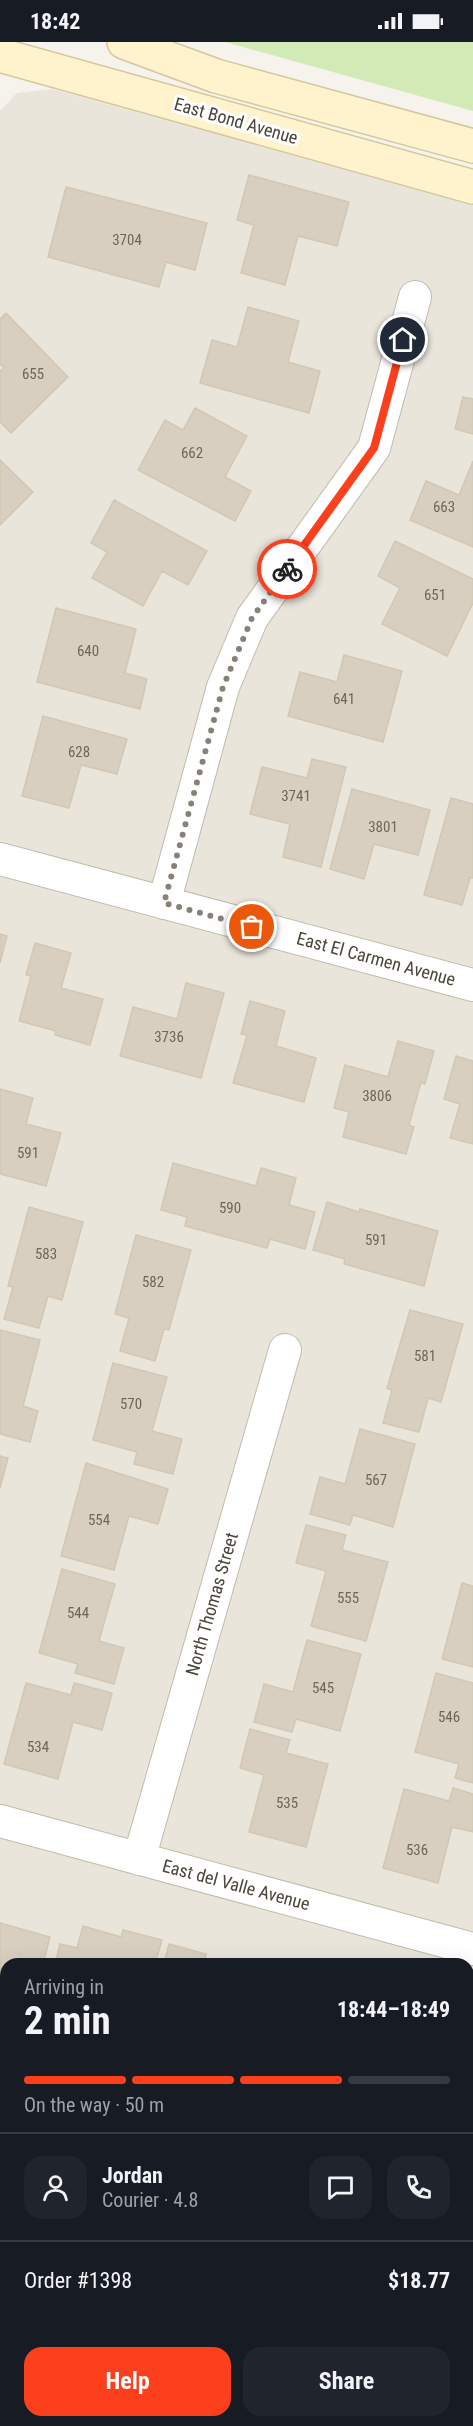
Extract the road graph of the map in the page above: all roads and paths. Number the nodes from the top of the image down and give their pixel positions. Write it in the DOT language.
graph roads {
  1 [pos="124,42"];
  2 [pos="0,55"];
  3 [pos="473,146"];
  4 [pos="473,187"];
  5 [pos="415,297"];
  6 [pos="0,859"];
  7 [pos="164,903"];
  8 [pos="473,985"];
  9 [pos="285,1350"];
  10 [pos="0,1821"];
  11 [pos="139,1858"];
  12 [pos="473,1949"];
  1 -- 3 [label="street"];
  2 -- 4 [label="street, East Bond Avenue"];
  5 -- 7 [label="street"];
  6 -- 7 [label="street, East El Carmen Avenue"];
  7 -- 8 [label="street, East El Carmen Avenue"];
  9 -- 11 [label="street, North Thomas Street"];
  10 -- 11 [label="street, East del Valle Avenue"];
  11 -- 12 [label="street, East del Valle Avenue"];
}
